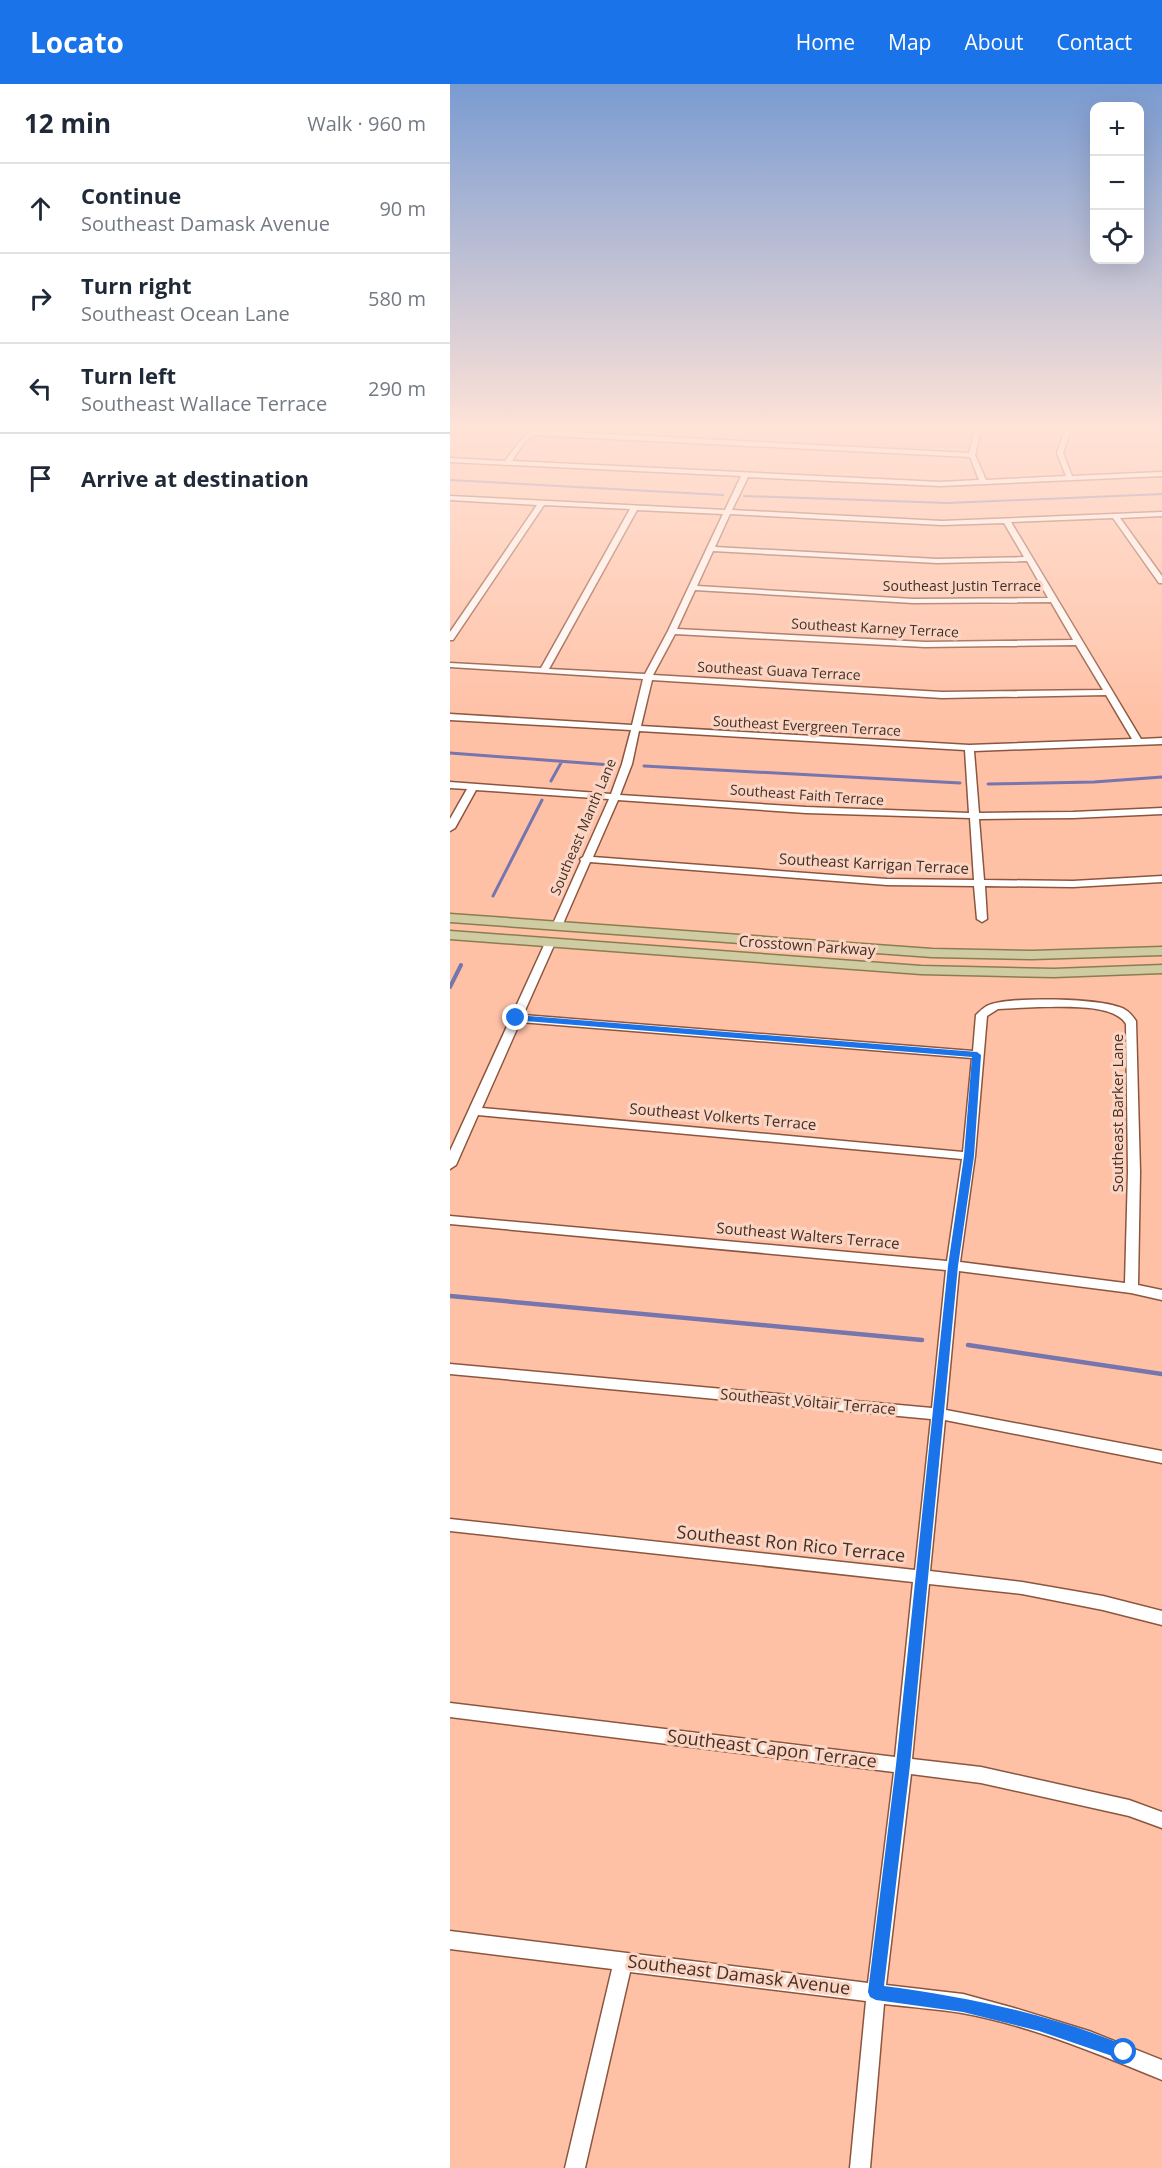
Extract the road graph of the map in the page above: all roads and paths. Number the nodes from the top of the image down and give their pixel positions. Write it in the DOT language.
graph roads {
  1 [pos="525,527"];
  2 [pos="623,527"];
  3 [pos="720,527"];
  4 [pos="1010,527"];
  5 [pos="1123,527"];
  6 [pos="711,549"];
  7 [pos="1027,558"];
  8 [pos="1162,581"];
  9 [pos="693,588"];
  10 [pos="1052,600"];
  11 [pos="672,631"];
  12 [pos="450,638"];
  13 [pos="1078,642"];
  14 [pos="450,665"];
  15 [pos="543,670"];
  16 [pos="648,677"];
  17 [pos="1107,692"];
  18 [pos="450,717"];
  19 [pos="634,729"];
  20 [pos="1162,741"];
  21 [pos="1139,743"];
  22 [pos="969,748"];
  23 [pos="450,785"];
  24 [pos="473,786"];
  25 [pos="615,796"];
  26 [pos="1162,811"];
  27 [pos="975,818"];
  28 [pos="450,828"];
  29 [pos="585,860"];
  30 [pos="1162,879"];
  31 [pos="979,884"];
  32 [pos="450,918"];
  33 [pos="982,919"];
  34 [pos="557,926"];
  35 [pos="450,935"];
  36 [pos="550,943"];
  37 [pos="799,944"];
  38 [pos="1162,951"];
  39 [pos="785,961"];
  40 [pos="1162,969"];
  41 [pos="516,1018"];
  42 [pos="977,1055"];
  43 [pos="474,1111"];
  44 [pos="969,1156"];
  45 [pos="450,1165"];
  46 [pos="450,1220"];
  47 [pos="953,1266"];
  48 [pos="1131,1288"];
  49 [pos="1162,1295"];
  50 [pos="450,1369"];
  51 [pos="939,1414"];
  52 [pos="1162,1456"];
  53 [pos="450,1525"];
  54 [pos="922,1578"];
  55 [pos="1162,1618"];
  56 [pos="450,1710"];
  57 [pos="903,1765"];
  58 [pos="1162,1820"];
  59 [pos="450,1940"];
  60 [pos="623,1960"];
  61 [pos="876,1992"];
  62 [pos="1162,2070"];
  63 [pos="575,2168"];
  64 [pos="860,2168"];
  1 -- 12 [label="street"];
  2 -- 15 [label="street"];
  3 -- 6 [label="street, Southeast Manth Lane"];
  4 -- 7 [label="street"];
  5 -- 8 [label="street"];
  6 -- 7 [label="street"];
  6 -- 9 [label="street, Southeast Manth Lane"];
  7 -- 10 [label="street"];
  9 -- 10 [label="street, Southeast Justin Terrace"];
  9 -- 11 [label="street, Southeast Manth Lane"];
  10 -- 13 [label="street"];
  11 -- 13 [label="street, Southeast Karney Terrace"];
  11 -- 16 [label="street, Southeast Manth Lane"];
  13 -- 17 [label="street"];
  14 -- 15 [label="street, Southeast Guava Terrace"];
  15 -- 16 [label="street, Southeast Guava Terrace"];
  16 -- 17 [label="street, Southeast Guava Terrace"];
  16 -- 19 [label="street, Southeast Manth Lane"];
  17 -- 21 [label="street"];
  18 -- 19 [label="street, Southeast Evergreen Terrace"];
  19 -- 22 [label="street, Southeast Evergreen Terrace"];
  19 -- 25 [label="street, Southeast Manth Lane"];
  20 -- 21 [label="street, Southeast Evergreen Terrace"];
  21 -- 22 [label="street, Southeast Evergreen Terrace"];
  22 -- 27 [label="street"];
  23 -- 24 [label="street, Southeast Faith Terrace"];
  24 -- 25 [label="street, Southeast Faith Terrace"];
  24 -- 28 [label="street"];
  25 -- 27 [label="street, Southeast Faith Terrace"];
  25 -- 29 [label="street, Southeast Manth Lane"];
  26 -- 27 [label="street, Southeast Faith Terrace"];
  27 -- 31 [label="street"];
  29 -- 31 [label="street, Southeast Karrigan Terrace"];
  29 -- 34 [label="street, Southeast Manth Lane"];
  30 -- 31 [label="street, Southeast Karrigan Terrace"];
  31 -- 33 [label="street"];
  32 -- 34 [label="main road, Crosstown Parkway"];
  34 -- 37 [label="main road, Crosstown Parkway"];
  35 -- 36 [label="main road, Crosstown Parkway"];
  36 -- 39 [label="main road, Crosstown Parkway"];
  36 -- 41 [label="street"];
  37 -- 38 [label="main road, Crosstown Parkway"];
  37 -- 39 [label="main road"];
  39 -- 40 [label="main road, Crosstown Parkway"];
  41 -- 42 [label="street"];
  41 -- 43 [label="street"];
  42 -- 44 [label="street"];
  42 -- 48 [label="street, Southeast Barker Lane"];
  43 -- 44 [label="street, Southeast Volkerts Terrace"];
  43 -- 45 [label="street"];
  44 -- 47 [label="street"];
  46 -- 47 [label="street, Southeast Walters Terrace"];
  47 -- 48 [label="street, Southeast Walters Terrace"];
  47 -- 51 [label="street"];
  48 -- 49 [label="street, Southeast Walters Terrace"];
  50 -- 51 [label="street, Southeast Voltair Terrace"];
  51 -- 52 [label="street, Southeast Voltair Terrace"];
  51 -- 54 [label="street"];
  53 -- 54 [label="street, Southeast Ron Rico Terrace"];
  54 -- 55 [label="street, Southeast Ron Rico Terrace"];
  54 -- 57 [label="street"];
  56 -- 57 [label="street, Southeast Capon Terrace"];
  57 -- 58 [label="street, Southeast Capon Terrace"];
  57 -- 61 [label="street"];
  59 -- 60 [label="street, Southeast Damask Avenue"];
  60 -- 61 [label="street, Southeast Damask Avenue"];
  60 -- 63 [label="street"];
  61 -- 62 [label="street, Southeast Damask Avenue"];
  61 -- 64 [label="street"];
}
